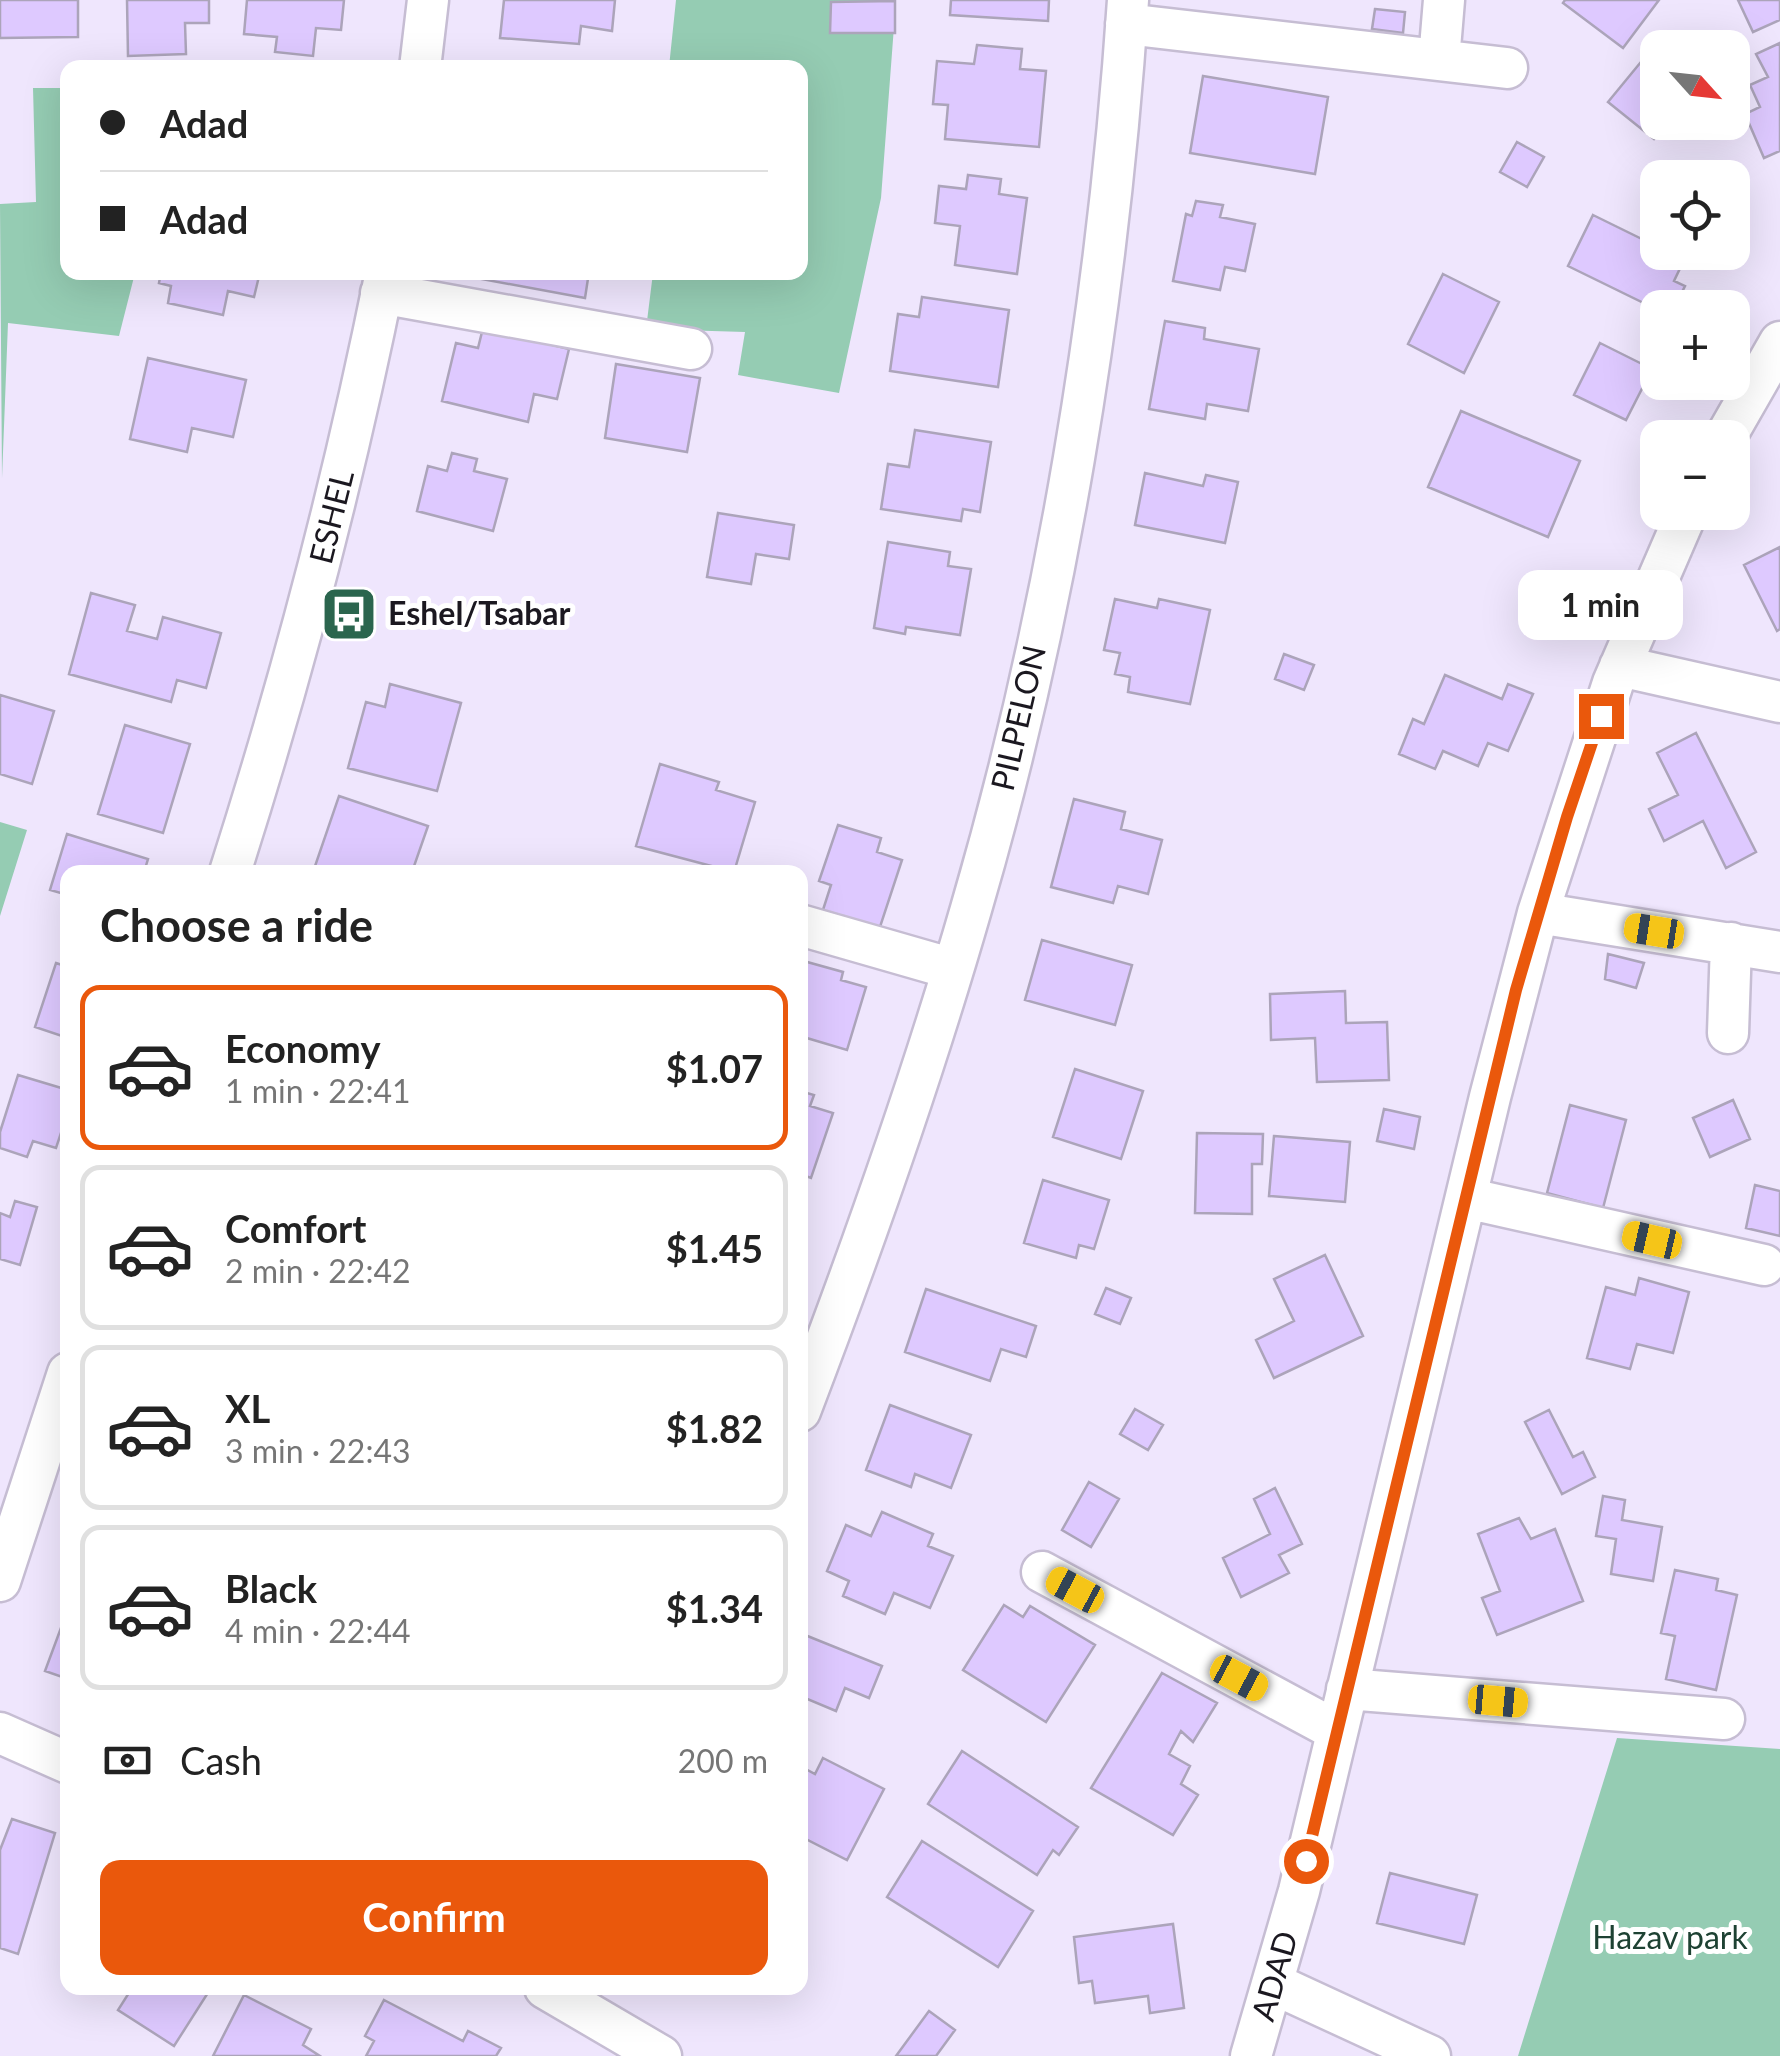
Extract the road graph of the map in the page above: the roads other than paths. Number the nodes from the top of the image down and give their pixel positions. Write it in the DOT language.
graph roads {
  1 [pos="428,0"];
  2 [pos="1444,0"];
  3 [pos="1127,12"];
  4 [pos="421,60"];
  5 [pos="1439,60"];
  6 [pos="1507,68"];
  7 [pos="384,283"];
  8 [pos="1780,342"];
  9 [pos="691,350"];
  10 [pos="1735,420"];
  11 [pos="1679,530"];
  12 [pos="1620,666"];
  13 [pos="1780,702"];
  14 [pos="232,865"];
  15 [pos="1538,913"];
  16 [pos="808,927"];
  17 [pos="1731,943"];
  18 [pos="1780,952"];
  19 [pos="953,969"];
  20 [pos="1728,1032"];
  21 [pos="1466,1198"];
  22 [pos="1764,1265"];
  23 [pos="808,1389"];
  24 [pos="60,1397"];
  25 [pos="1042,1572"];
  26 [pos="0,1581"];
  27 [pos="1347,1689"];
  28 [pos="1724,1719"];
  29 [pos="1337,1731"];
  30 [pos="0,1733"];
  31 [pos="60,1759"];
  32 [pos="1274,1984"];
  33 [pos="566,1995"];
  34 [pos="661,2056"];
  35 [pos="1251,2056"];
  36 [pos="1430,2056"];
  1 -- 4 [label="street"];
  2 -- 5 [label="street"];
  3 -- 5 [label="street"];
  3 -- 19 [label="street, PILPELON"];
  5 -- 6 [label="street"];
  7 -- 9 [label="street"];
  7 -- 14 [label="street, ESHEL"];
  8 -- 10 [label="street"];
  11 -- 12 [label="street, ADAD"];
  12 -- 13 [label="street"];
  12 -- 15 [label="street, ADAD"];
  15 -- 17 [label="street"];
  15 -- 21 [label="street, ADAD"];
  16 -- 19 [label="street"];
  17 -- 18 [label="street"];
  17 -- 20 [label="street"];
  19 -- 23 [label="street, PILPELON"];
  21 -- 22 [label="street"];
  21 -- 27 [label="street, ADAD"];
  24 -- 26 [label="street"];
  25 -- 29 [label="street"];
  27 -- 28 [label="street"];
  27 -- 29 [label="street, ADAD"];
  29 -- 32 [label="street, ADAD"];
  30 -- 31 [label="street"];
  32 -- 35 [label="street, ADAD"];
  32 -- 36 [label="street"];
  33 -- 34 [label="street"];
}
